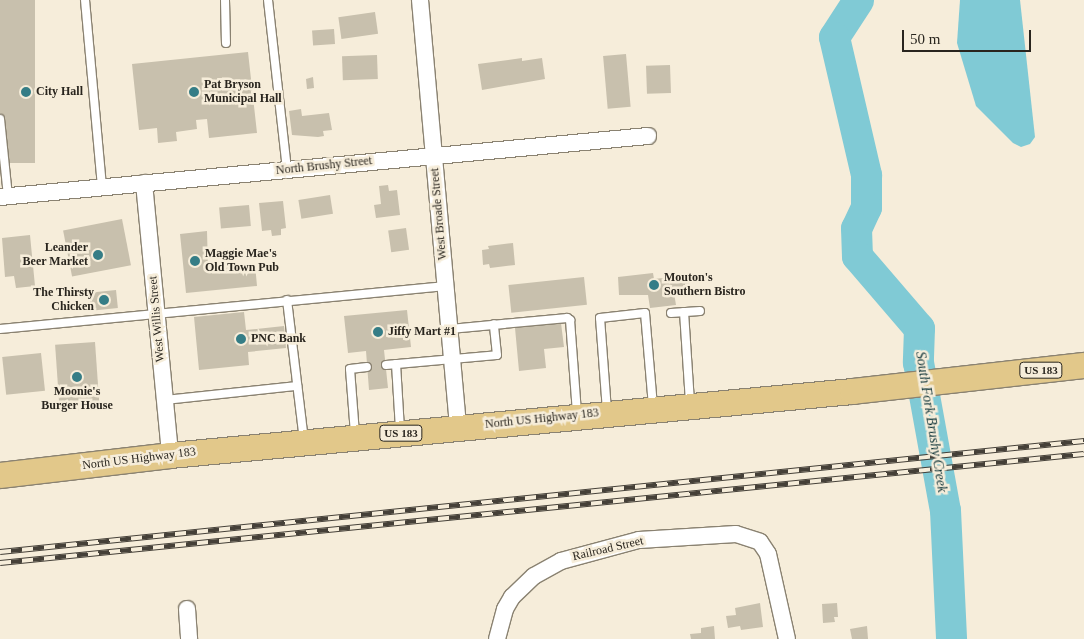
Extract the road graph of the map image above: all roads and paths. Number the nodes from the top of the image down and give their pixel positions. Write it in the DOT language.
graph roads {
  1 [pos="85,0"];
  2 [pos="225,0"];
  3 [pos="268,0"];
  4 [pos="420,0"];
  5 [pos="226,43"];
  6 [pos="0,120"];
  7 [pos="648,136"];
  8 [pos="434,154"];
  9 [pos="286,169"];
  10 [pos="144,183"];
  11 [pos="102,188"];
  12 [pos="4,197"];
  13 [pos="446,286"];
  14 [pos="287,300"];
  15 [pos="700,311"];
  16 [pos="684,312"];
  17 [pos="157,313"];
  18 [pos="671,313"];
  19 [pos="494,324"];
  20 [pos="0,329"];
  21 [pos="450,329"];
  22 [pos="452,358"];
  23 [pos="396,364"];
  24 [pos="1084,365"];
  25 [pos="386,366"];
  26 [pos="367,367"];
  27 [pos="297,386"];
  28 [pos="165,400"];
  29 [pos="690,404"];
  30 [pos="653,408"];
  31 [pos="607,412"];
  32 [pos="578,416"];
  33 [pos="458,428"];
  34 [pos="400,433"];
  35 [pos="355,437"];
  36 [pos="304,442"];
  37 [pos="170,454"];
  38 [pos="0,475"];
  39 [pos="187,609"];
  40 [pos="189,639"];
  41 [pos="498,639"];
  42 [pos="787,639"];
  1 -- 11 [label="lane"];
  2 -- 5 [label="lane"];
  3 -- 9 [label="lane"];
  4 -- 8 [label="street, West Broade Street"];
  6 -- 12 [label="lane"];
  7 -- 8 [label="street, North Brushy Street"];
  8 -- 9 [label="street, North Brushy Street"];
  8 -- 13 [label="street, West Broade Street"];
  9 -- 10 [label="street, North Brushy Street"];
  10 -- 11 [label="street, North Brushy Street"];
  10 -- 17 [label="street, West Willis Street"];
  11 -- 12 [label="street, North Brushy Street"];
  13 -- 14 [label="lane"];
  13 -- 21 [label="street, West Broade Street"];
  14 -- 17 [label="lane"];
  14 -- 27 [label="lane"];
  15 -- 16 [label="lane"];
  16 -- 18 [label="lane"];
  16 -- 29 [label="lane"];
  17 -- 20 [label="lane"];
  17 -- 28 [label="street, West Willis Street"];
  19 -- 21 [label="lane"];
  19 -- 22 [label="lane"];
  19 -- 32 [label="lane"];
  21 -- 22 [label="street, West Broade Street"];
  22 -- 23 [label="lane"];
  22 -- 33 [label="street, West Broade Street"];
  23 -- 25 [label="lane"];
  23 -- 34 [label="lane"];
  24 -- 29 [label="main road, North US Highway 183 / US 183"];
  26 -- 35 [label="lane"];
  27 -- 28 [label="lane"];
  27 -- 36 [label="lane"];
  28 -- 37 [label="street, West Willis Street"];
  29 -- 30 [label="main road, North US Highway 183 / US 183"];
  30 -- 31 [label="main road, North US Highway 183 / US 183"];
  30 -- 31 [label="lane"];
  31 -- 32 [label="main road, North US Highway 183 / US 183"];
  32 -- 33 [label="main road, North US Highway 183 / US 183"];
  33 -- 34 [label="main road, North US Highway 183 / US 183"];
  34 -- 35 [label="main road, North US Highway 183 / US 183"];
  35 -- 36 [label="main road, North US Highway 183 / US 183"];
  36 -- 37 [label="main road, North US Highway 183 / US 183"];
  37 -- 38 [label="main road, North US Highway 183 / US 183"];
  39 -- 40 [label="street"];
  41 -- 42 [label="street, Railroad Street"];
}
